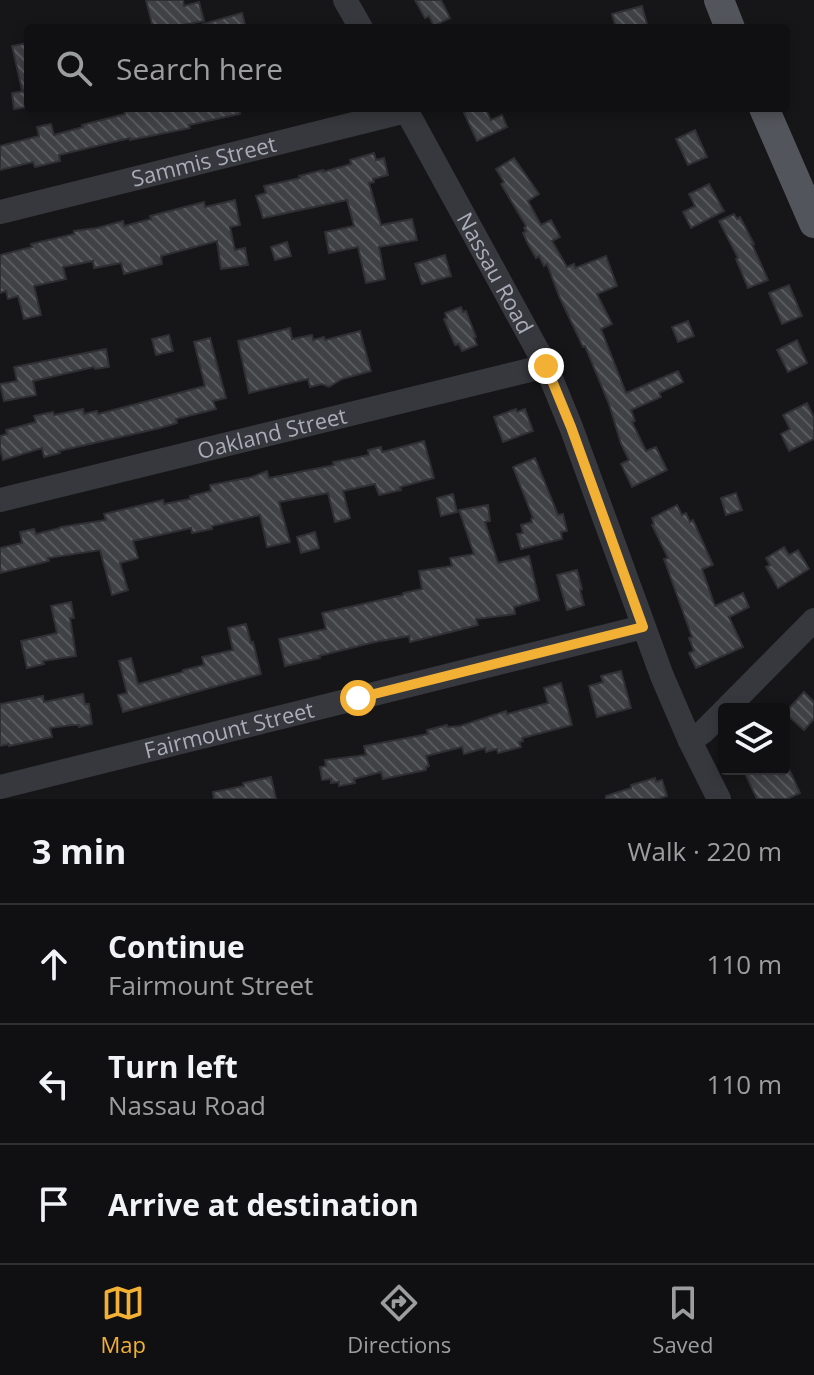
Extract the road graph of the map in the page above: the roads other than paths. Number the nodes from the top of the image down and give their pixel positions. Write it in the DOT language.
graph roads {
  1 [pos="345,0"];
  2 [pos="719,0"];
  3 [pos="359,24"];
  4 [pos="728,24"];
  5 [pos="393,112"];
  6 [pos="407,112"];
  7 [pos="766,112"];
  8 [pos="0,212"];
  9 [pos="814,223"];
  10 [pos="546,366"];
  11 [pos="0,500"];
  12 [pos="814,620"];
  13 [pos="643,627"];
  14 [pos="732,703"];
  15 [pos="718,717"];
  16 [pos="690,741"];
  17 [pos="0,787"];
  18 [pos="719,799"];
  1 -- 3 [label="street"];
  2 -- 4 [label="main road"];
  5 -- 8 [label="street, Sammis Street"];
  6 -- 10 [label="street, Nassau Road"];
  7 -- 9 [label="main road"];
  10 -- 11 [label="street, Oakland Street"];
  10 -- 13 [label="street, Nassau Road"];
  12 -- 14 [label="street"];
  13 -- 16 [label="street, Nassau Road"];
  13 -- 17 [label="street, Fairmount Street"];
  15 -- 16 [label="street"];
  16 -- 18 [label="street, Nassau Road"];
}
